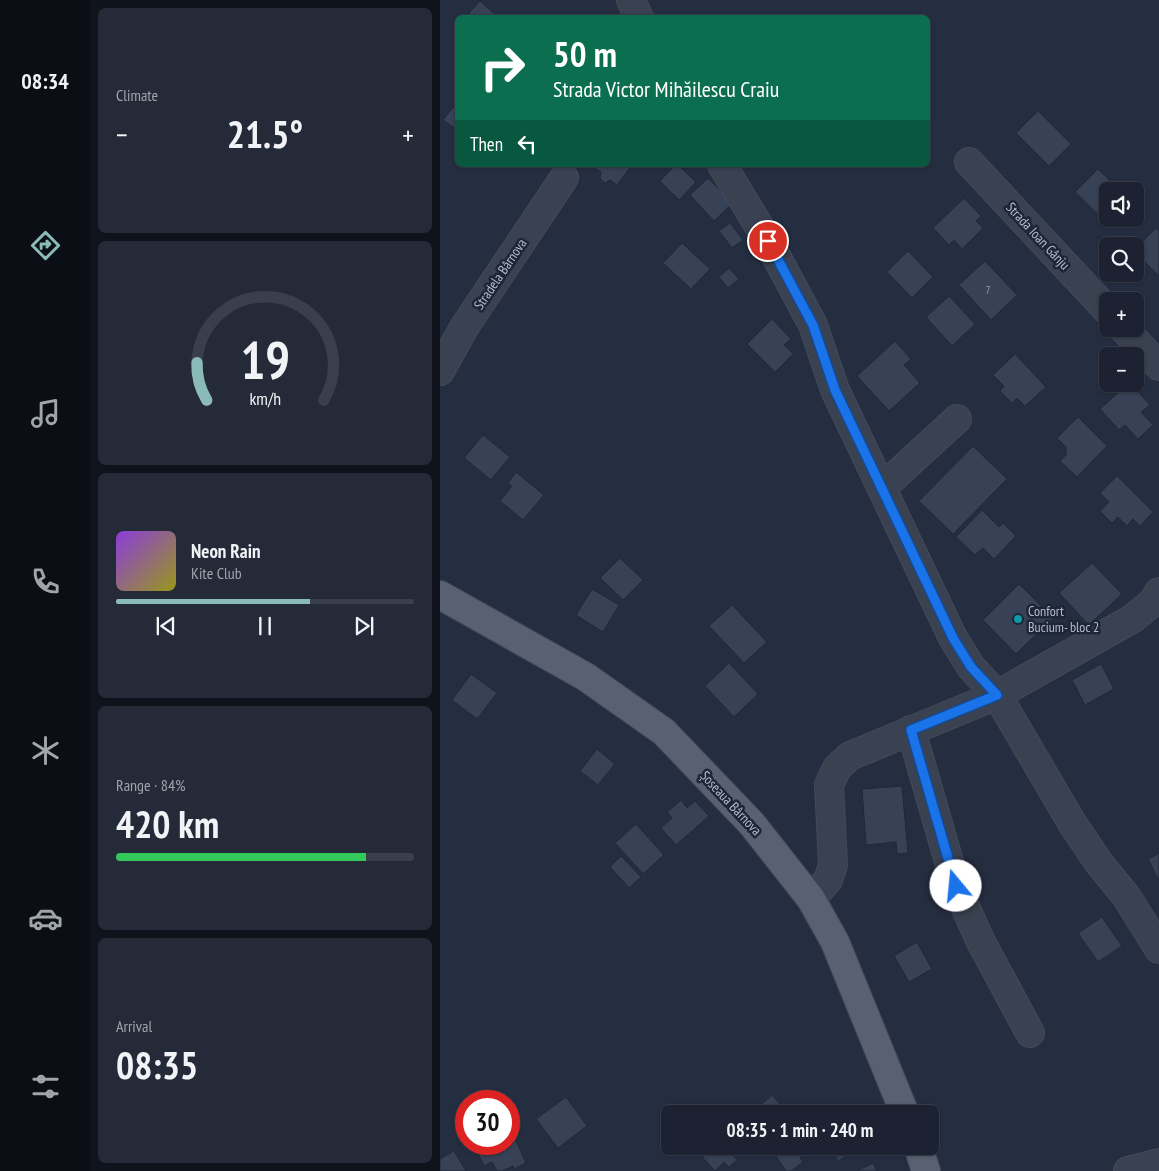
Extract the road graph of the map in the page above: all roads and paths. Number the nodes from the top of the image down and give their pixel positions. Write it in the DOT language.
graph roads {
  1 [pos="631,0"];
  2 [pos="638,15"];
  3 [pos="969,162"];
  4 [pos="723,167"];
  5 [pos="564,178"];
  6 [pos="1099,301"];
  7 [pos="1132,337"];
  8 [pos="1159,366"];
  9 [pos="440,371"];
  10 [pos="957,419"];
  11 [pos="883,487"];
  12 [pos="1159,592"];
  13 [pos="440,595"];
  14 [pos="997,695"];
  15 [pos="911,730"];
  16 [pos="811,899"];
  17 [pos="1159,949"];
  18 [pos="1030,1034"];
  19 [pos="901,1105"];
  20 [pos="921,1155"];
  21 [pos="1159,1163"];
  22 [pos="926,1171"];
  23 [pos="1128,1171"];
  1 -- 2 [label="street"];
  3 -- 6 [label="street, Strada Ioan Gânju"];
  4 -- 11 [label="street"];
  5 -- 9 [label="street, Stradela Bârnova"];
  7 -- 8 [label="street"];
  10 -- 11 [label="street"];
  11 -- 14 [label="street"];
  12 -- 14 [label="street"];
  13 -- 16 [label="main road, Șoseaua Bârnova"];
  14 -- 15 [label="street"];
  14 -- 17 [label="street"];
  15 -- 16 [label="street"];
  15 -- 18 [label="street"];
  16 -- 19 [label="main road, Șoseaua Bârnova"];
  20 -- 22 [label="main road"];
  21 -- 23 [label="street"];
}
